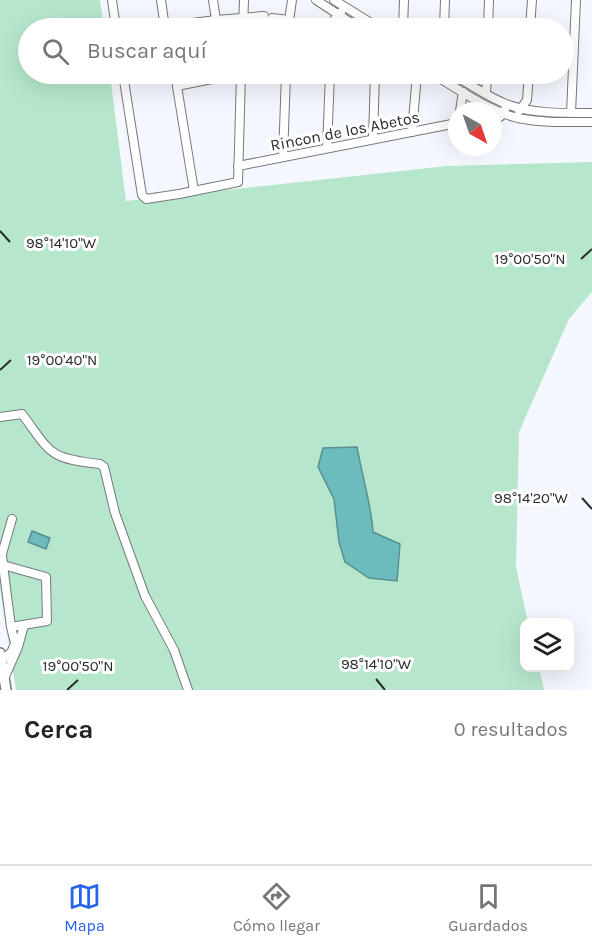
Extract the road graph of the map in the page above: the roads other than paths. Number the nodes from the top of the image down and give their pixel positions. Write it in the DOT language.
graph roads {
  1 [pos="112,0"];
  2 [pos="161,0"];
  3 [pos="213,0"];
  4 [pos="244,0"];
  5 [pos="292,0"];
  6 [pos="316,0"];
  7 [pos="334,0"];
  8 [pos="404,0"];
  9 [pos="445,0"];
  10 [pos="489,0"];
  11 [pos="532,0"];
  12 [pos="576,0"];
  13 [pos="345,7"];
  14 [pos="356,15"];
  15 [pos="338,16"];
  16 [pos="115,18"];
  17 [pos="164,18"];
  18 [pos="216,18"];
  19 [pos="243,18"];
  20 [pos="271,18"];
  21 [pos="290,18"];
  22 [pos="341,18"];
  23 [pos="356,18"];
  24 [pos="361,18"];
  25 [pos="403,18"];
  26 [pos="444,18"];
  27 [pos="488,18"];
  28 [pos="531,18"];
  29 [pos="574,56"];
  30 [pos="125,84"];
  31 [pos="187,84"];
  32 [pos="239,84"];
  33 [pos="286,84"];
  34 [pos="330,84"];
  35 [pos="375,84"];
  36 [pos="416,84"];
  37 [pos="449,84"];
  38 [pos="470,84"];
  39 [pos="486,84"];
  40 [pos="528,84"];
  41 [pos="573,84"];
  42 [pos="177,86"];
  43 [pos="463,92"];
  44 [pos="486,93"];
  45 [pos="461,102"];
  46 [pos="508,104"];
  47 [pos="522,108"];
  48 [pos="592,112"];
  49 [pos="503,113"];
  50 [pos="572,113"];
  51 [pos="514,117"];
  52 [pos="592,122"];
  53 [pos="448,125"];
  54 [pos="412,132"];
  55 [pos="373,138"];
  56 [pos="327,148"];
  57 [pos="282,157"];
  58 [pos="238,166"];
  59 [pos="194,191"];
  60 [pos="0,417"];
  61 [pos="12,519"];
  62 [pos="3,565"];
  63 [pos="24,625"];
  64 [pos="11,627"];
  65 [pos="17,643"];
  66 [pos="0,661"];
  67 [pos="4,679"];
  68 [pos="5,690"];
  69 [pos="188,690"];
  1 -- 16 [label="street"];
  2 -- 17 [label="street"];
  3 -- 18 [label="street"];
  4 -- 19 [label="street"];
  5 -- 21 [label="street"];
  6 -- 15 [label="street"];
  7 -- 13 [label="street"];
  8 -- 25 [label="street"];
  9 -- 26 [label="street"];
  10 -- 27 [label="street"];
  11 -- 28 [label="street"];
  12 -- 29 [label="street"];
  13 -- 14 [label="street"];
  13 -- 15 [label="street"];
  14 -- 23 [label="street"];
  14 -- 24 [label="street"];
  15 -- 22 [label="street"];
  19 -- 20 [label="street"];
  30 -- 59 [label="street"];
  31 -- 42 [label="street"];
  32 -- 58 [label="street"];
  33 -- 57 [label="street"];
  34 -- 56 [label="street"];
  35 -- 55 [label="street"];
  36 -- 54 [label="street"];
  37 -- 43 [label="street"];
  38 -- 44 [label="street"];
  39 -- 44 [label="street"];
  40 -- 47 [label="street"];
  41 -- 50 [label="street"];
  42 -- 59 [label="street"];
  43 -- 45 [label="street"];
  43 -- 49 [label="street"];
  44 -- 46 [label="street"];
  46 -- 47 [label="street"];
  46 -- 49 [label="street"];
  47 -- 50 [label="street"];
  47 -- 51 [label="street"];
  48 -- 50 [label="street"];
  49 -- 51 [label="street"];
  51 -- 52 [label="street"];
  53 -- 54 [label="street, Rincon de los Abetos"];
  54 -- 55 [label="street, Rincon de los Abetos"];
  55 -- 56 [label="street, Rincon de los Abetos"];
  56 -- 57 [label="street, Rincon de los Abetos"];
  57 -- 58 [label="street, Rincon de los Abetos"];
  58 -- 59 [label="street"];
  60 -- 69 [label="street"];
  61 -- 62 [label="street"];
  62 -- 63 [label="street"];
  62 -- 64 [label="street"];
  63 -- 64 [label="street"];
  63 -- 65 [label="street"];
  64 -- 65 [label="street"];
  65 -- 66 [label="street"];
  65 -- 67 [label="street"];
  66 -- 67 [label="main road"];
  66 -- 68 [label="street"];
  67 -- 68 [label="main road"];
}
